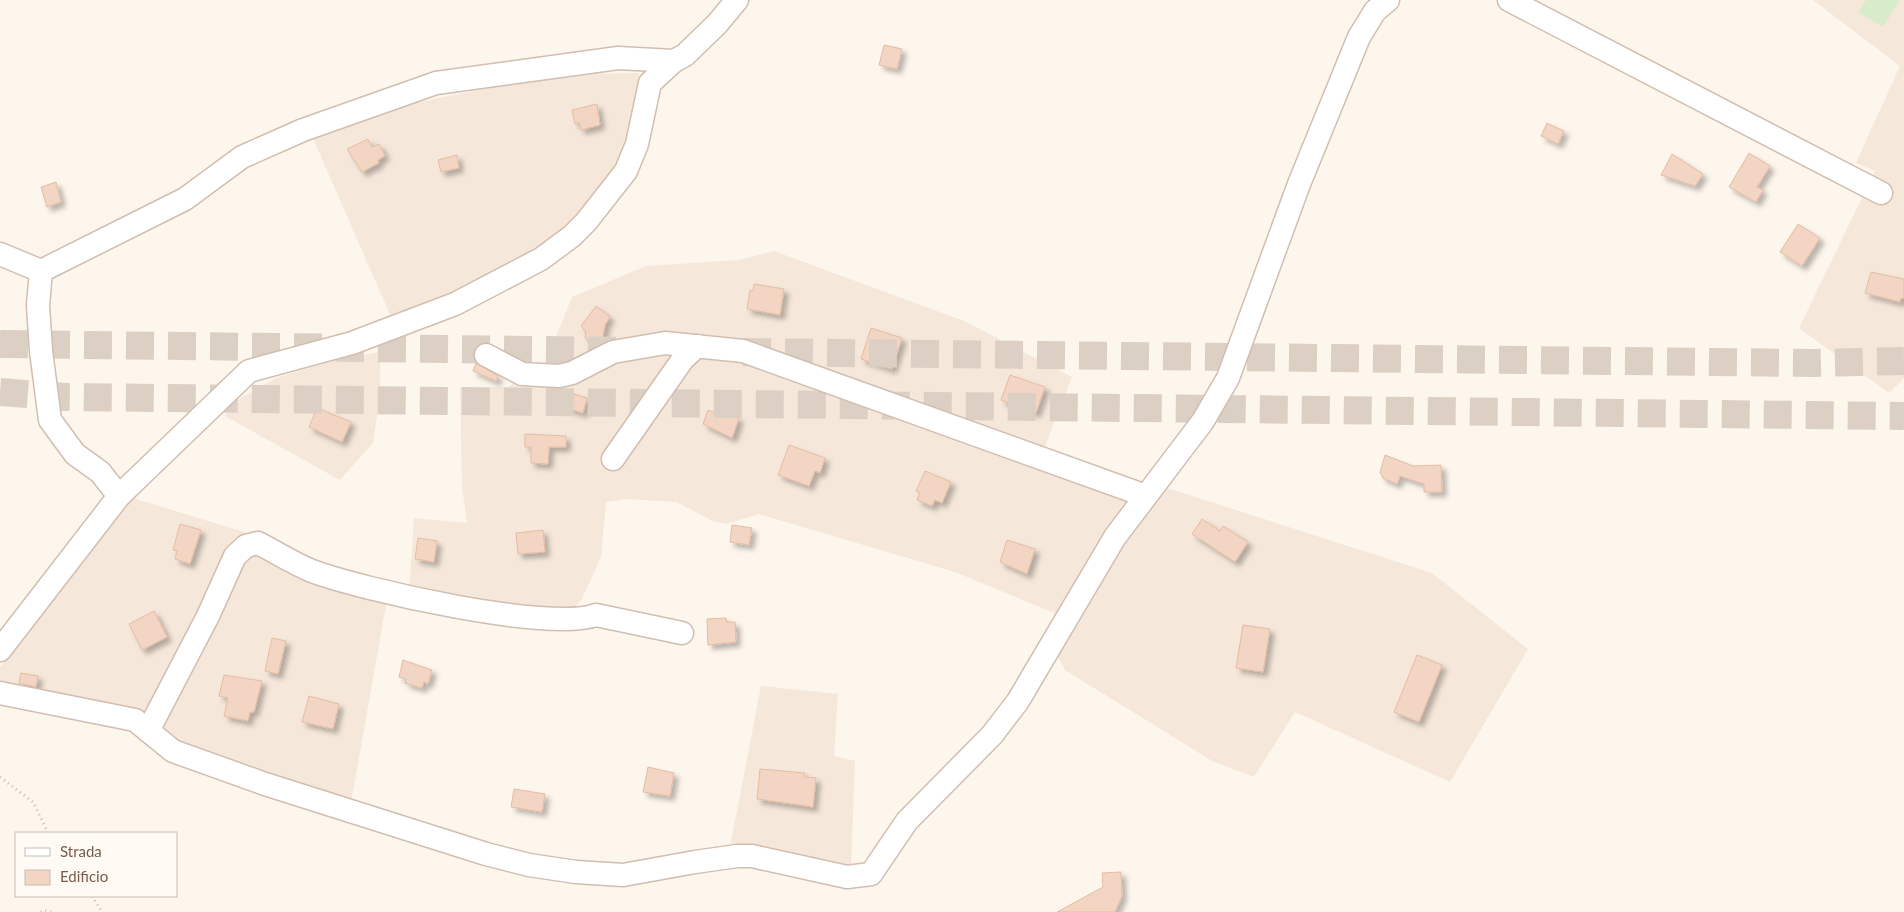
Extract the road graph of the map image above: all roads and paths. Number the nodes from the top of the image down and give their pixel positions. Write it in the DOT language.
graph roads {
  1 [pos="736,0"];
  2 [pos="1388,0"];
  3 [pos="1508,0"];
  4 [pos="674,61"];
  5 [pos="1880,193"];
  6 [pos="0,254"];
  7 [pos="41,271"];
  8 [pos="697,346"];
  9 [pos="486,355"];
  10 [pos="613,459"];
  11 [pos="119,496"];
  12 [pos="1146,496"];
  13 [pos="682,633"];
  14 [pos="0,650"];
  15 [pos="0,693"];
  16 [pos="148,731"];
  17 [pos="0,777"];
  18 [pos="48,832"];
  19 [pos="93,897"];
  20 [pos="41,912"];
  21 [pos="51,912"];
  22 [pos="102,912"];
  1 -- 4 [label="street"];
  2 -- 12 [label="street"];
  3 -- 5 [label="street"];
  4 -- 7 [label="street"];
  4 -- 11 [label="street"];
  6 -- 7 [label="street"];
  7 -- 11 [label="street"];
  8 -- 9 [label="street"];
  8 -- 10 [label="street"];
  8 -- 12 [label="street"];
  11 -- 14 [label="street"];
  12 -- 16 [label="street"];
  13 -- 16 [label="street"];
  15 -- 16 [label="street"];
  17 -- 18 [label="path"];
  19 -- 22 [label="path"];
  20 -- 21 [label="path"];
}
